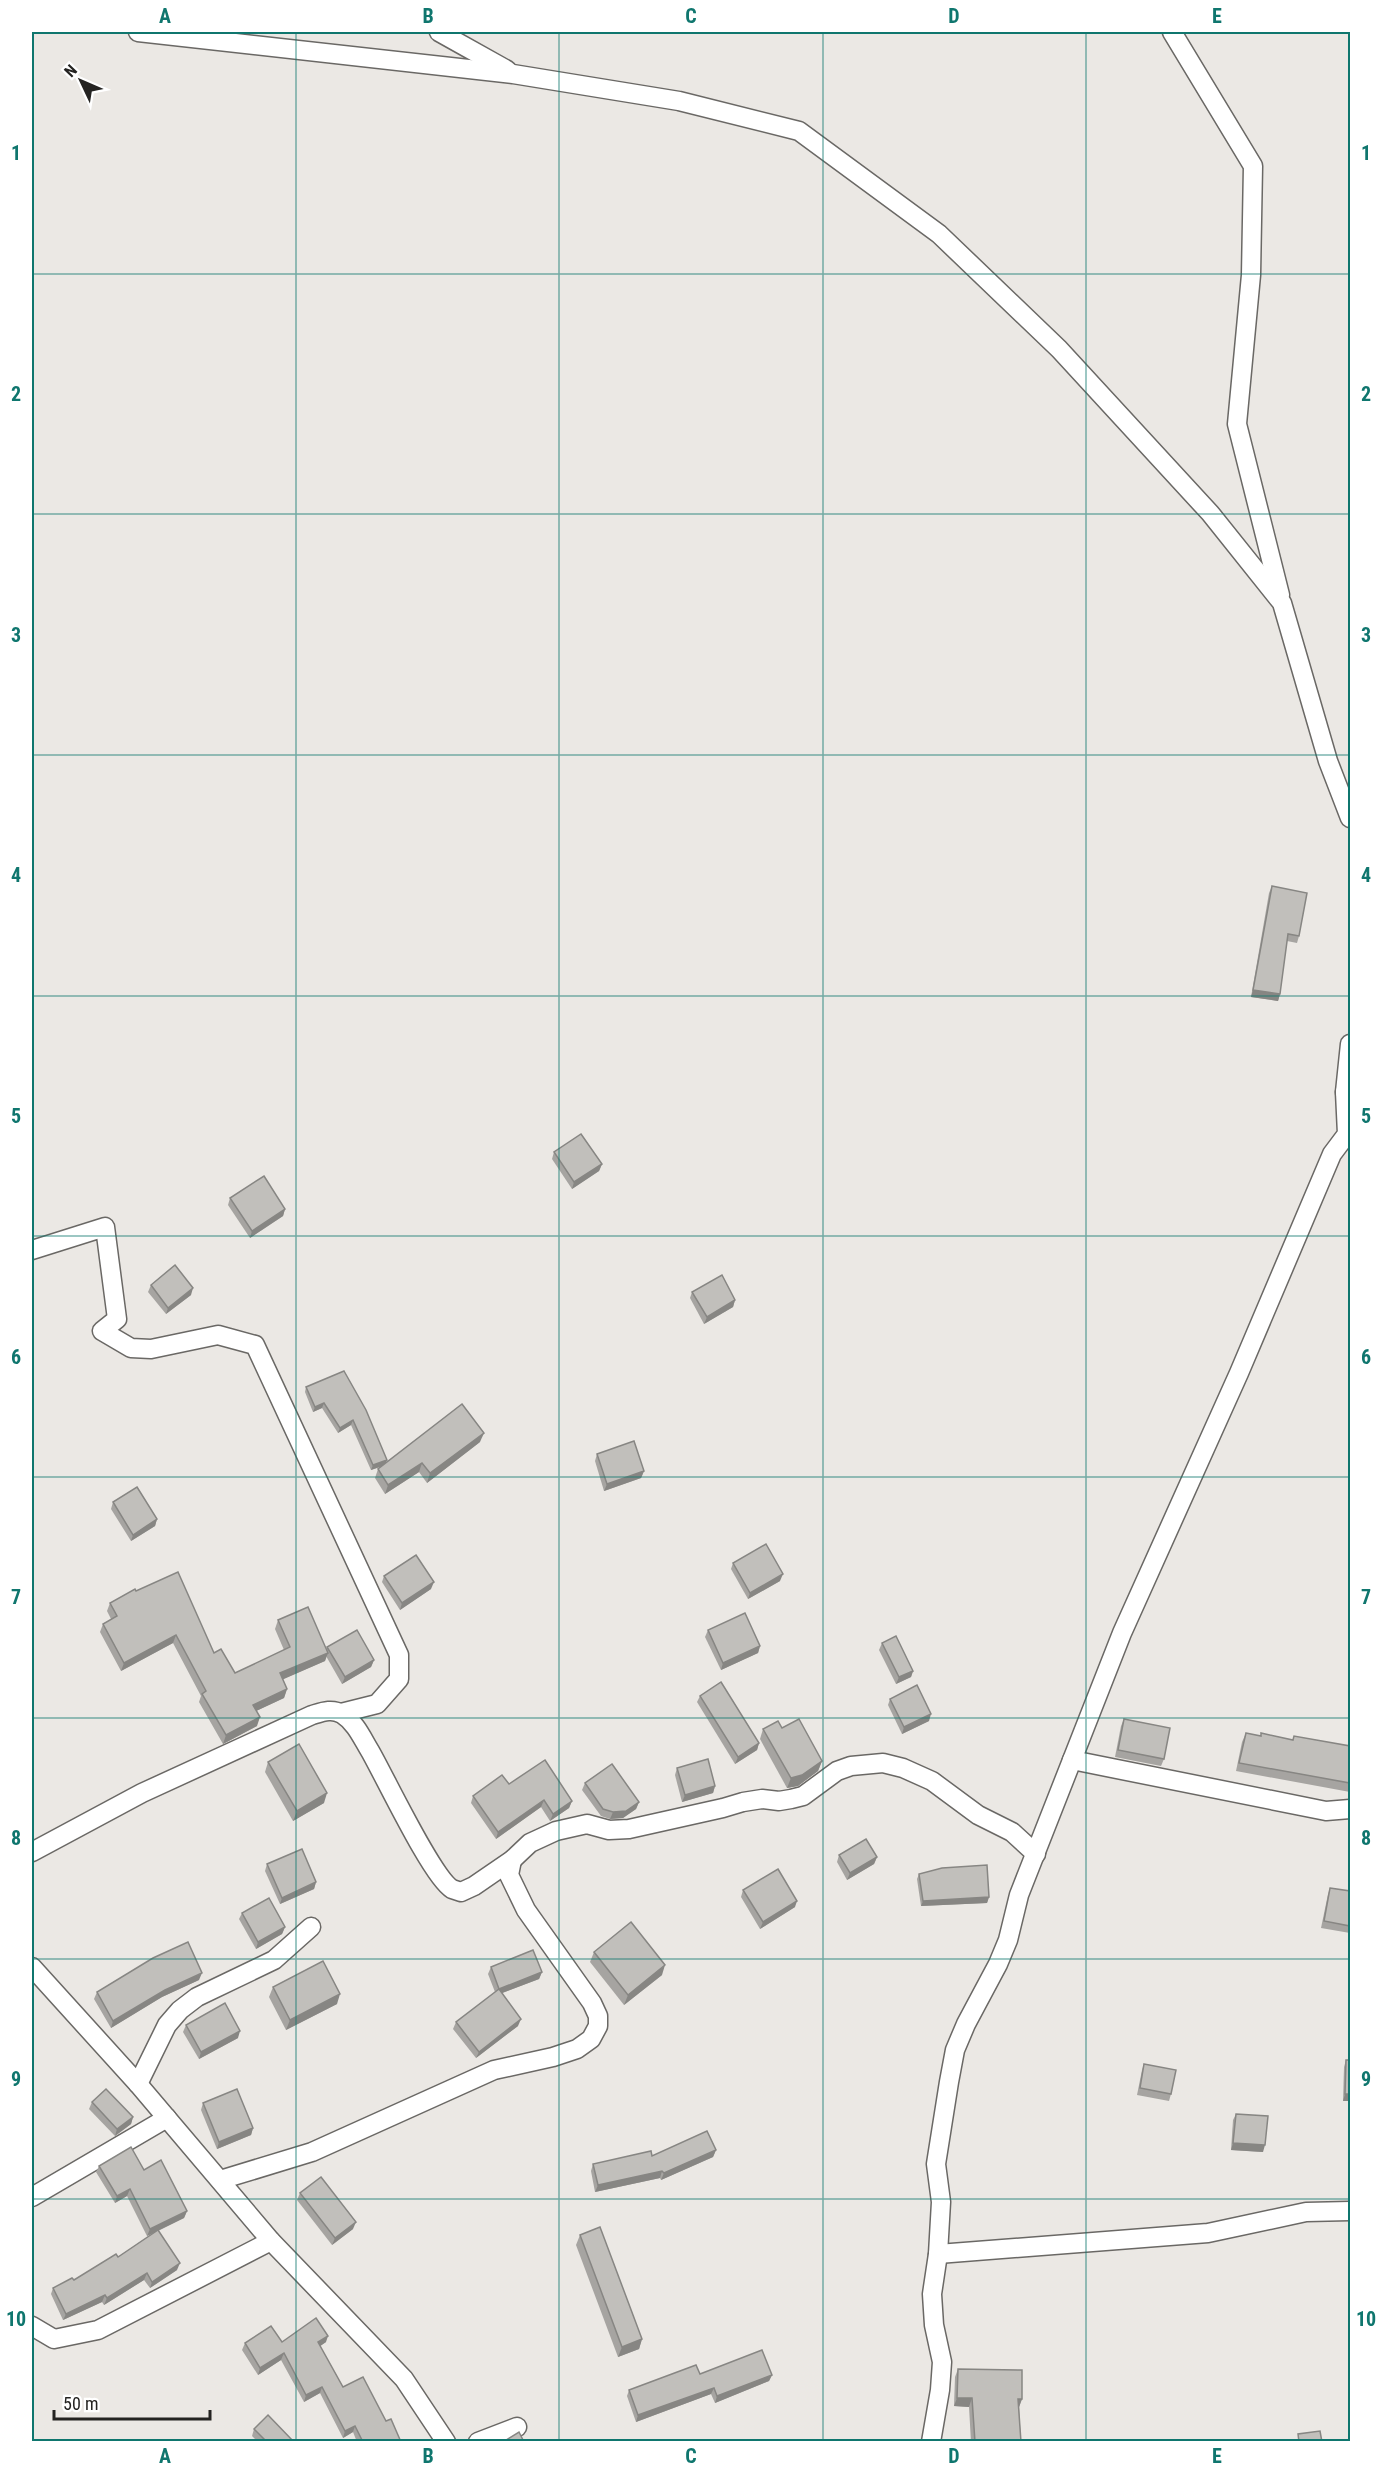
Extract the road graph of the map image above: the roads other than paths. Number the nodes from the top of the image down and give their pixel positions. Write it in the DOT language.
graph roads {
  1 [pos="138,32"];
  2 [pos="439,32"];
  3 [pos="1172,32"];
  4 [pos="513,74"];
  5 [pos="1282,603"];
  6 [pos="1350,818"];
  7 [pos="1350,1044"];
  8 [pos="1348,1093"];
  9 [pos="32,1250"];
  10 [pos="341,1713"];
  11 [pos="1072,1760"];
  12 [pos="1350,1809"];
  13 [pos="32,1852"];
  14 [pos="1036,1854"];
  15 [pos="512,1860"];
  16 [pos="311,1927"];
  17 [pos="32,1967"];
  18 [pos="138,2084"];
  19 [pos="166,2118"];
  20 [pos="220,2180"];
  21 [pos="32,2197"];
  22 [pos="1350,2211"];
  23 [pos="271,2241"];
  24 [pos="938,2254"];
  25 [pos="32,2326"];
  26 [pos="517,2427"];
  27 [pos="446,2442"];
  28 [pos="478,2442"];
  29 [pos="931,2442"];
  1 -- 4 [label="street"];
  2 -- 4 [label="street"];
  3 -- 5 [label="street"];
  4 -- 5 [label="street"];
  5 -- 6 [label="street"];
  7 -- 8 [label="street"];
  8 -- 11 [label="street"];
  9 -- 10 [label="street"];
  10 -- 13 [label="street"];
  10 -- 15 [label="street"];
  11 -- 12 [label="street"];
  11 -- 14 [label="street"];
  14 -- 15 [label="street"];
  14 -- 24 [label="street"];
  15 -- 20 [label="street"];
  16 -- 18 [label="street"];
  17 -- 18 [label="street"];
  18 -- 19 [label="street"];
  19 -- 20 [label="street"];
  19 -- 21 [label="street"];
  20 -- 23 [label="street"];
  22 -- 24 [label="street"];
  23 -- 25 [label="street"];
  23 -- 27 [label="street"];
  24 -- 29 [label="street"];
  26 -- 28 [label="street"];
}
